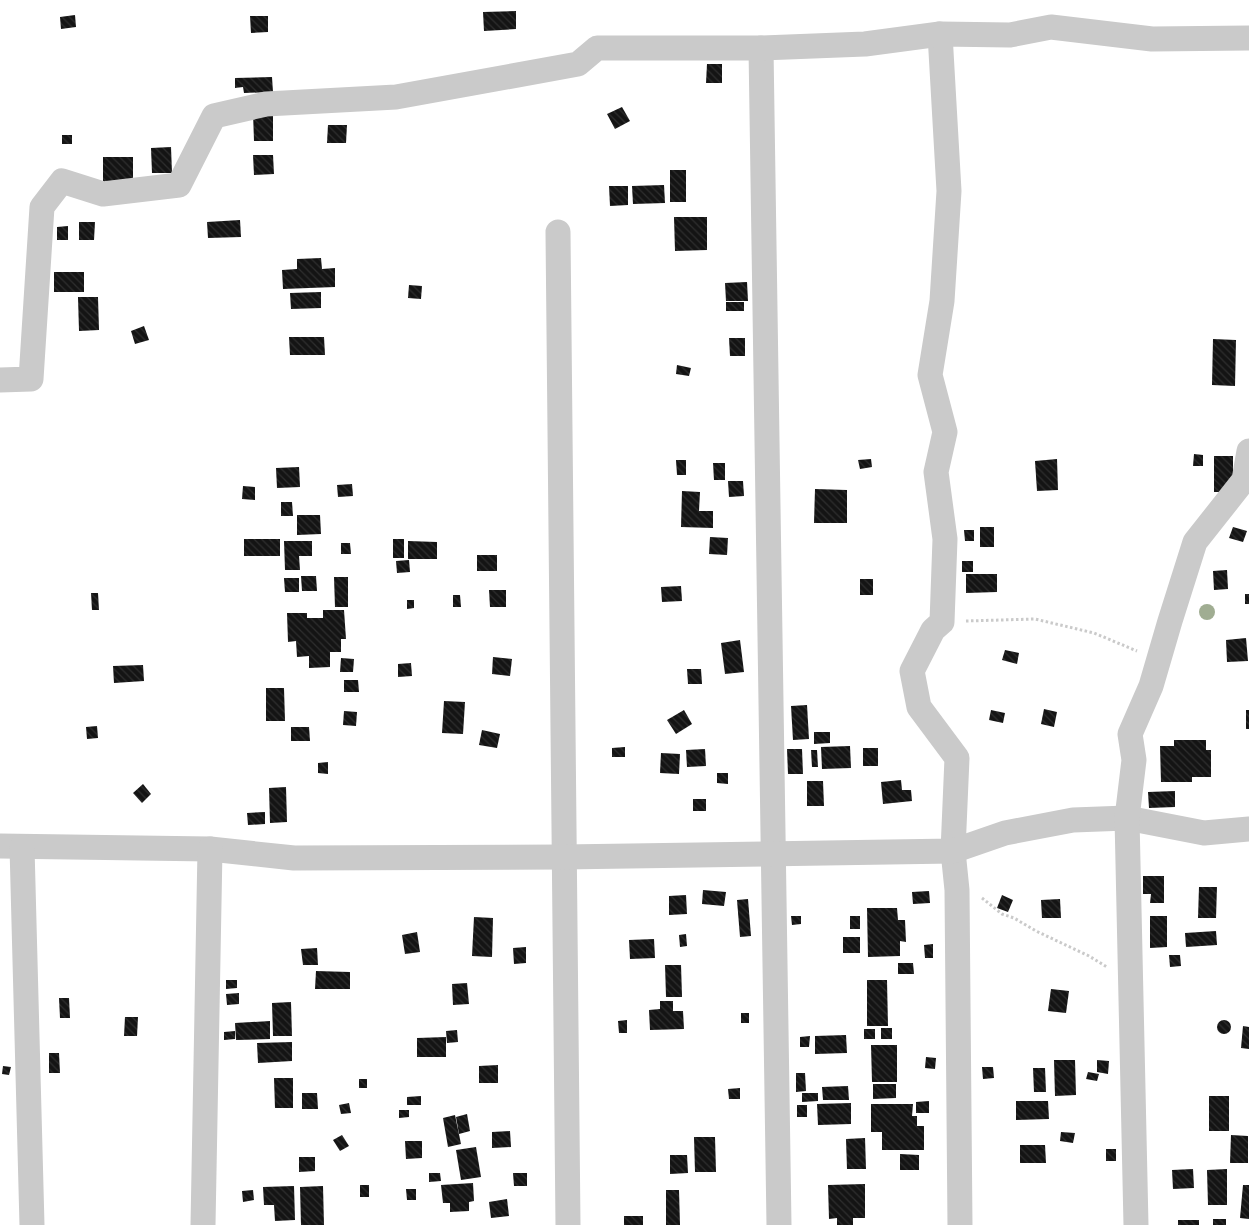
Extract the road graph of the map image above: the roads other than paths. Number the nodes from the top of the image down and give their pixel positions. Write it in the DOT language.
graph roads {
  1 [pos="940,34"];
  2 [pos="1249,38"];
  3 [pos="761,48"];
  4 [pos="558,232"];
  5 [pos="0,380"];
  6 [pos="1249,451"];
  7 [pos="1127,818"];
  8 [pos="1249,829"];
  9 [pos="11,846"];
  10 [pos="210,849"];
  11 [pos="953,850"];
  12 [pos="773,853"];
  13 [pos="563,856"];
  14 [pos="32,1225"];
  15 [pos="203,1225"];
  16 [pos="568,1225"];
  17 [pos="779,1225"];
  18 [pos="960,1225"];
  19 [pos="1136,1225"];
  1 -- 2 [label="street"];
  1 -- 3 [label="street"];
  1 -- 11 [label="street"];
  3 -- 5 [label="street"];
  3 -- 12 [label="street"];
  4 -- 13 [label="street"];
  6 -- 7 [label="street"];
  7 -- 8 [label="street"];
  7 -- 11 [label="street"];
  7 -- 19 [label="street"];
  9 -- 10 [label="street"];
  9 -- 14 [label="street"];
  10 -- 13 [label="street"];
  10 -- 15 [label="street"];
  11 -- 12 [label="street"];
  11 -- 18 [label="street"];
  12 -- 13 [label="street"];
  12 -- 17 [label="street"];
  13 -- 16 [label="street"];
}
